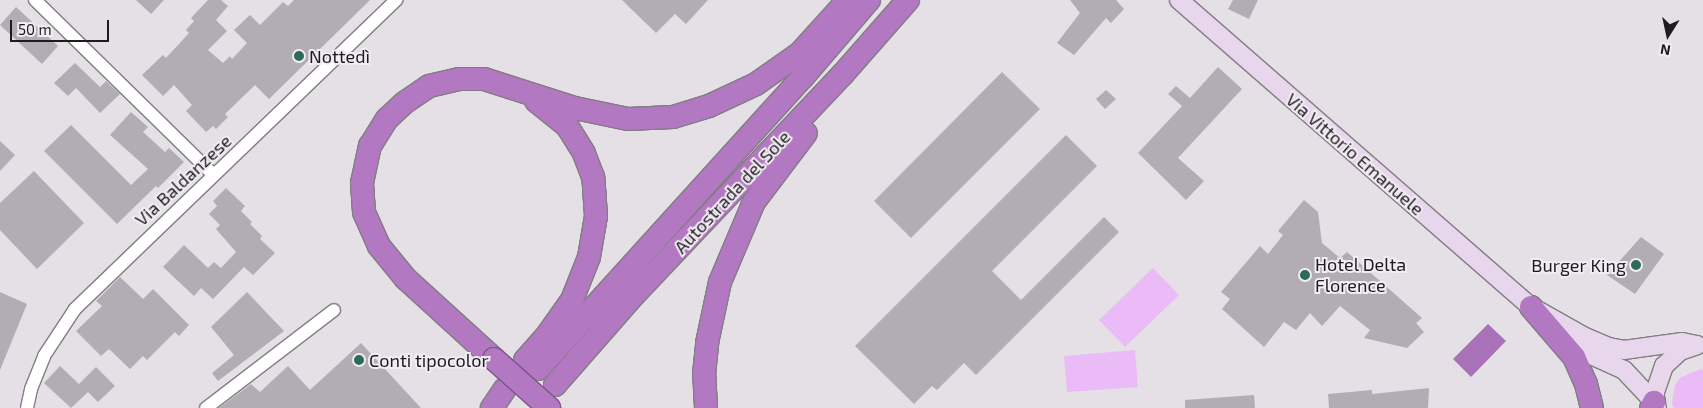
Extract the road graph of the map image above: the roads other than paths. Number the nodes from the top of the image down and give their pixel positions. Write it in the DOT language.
graph roads {
  1 [pos="35,0"];
  2 [pos="396,0"];
  3 [pos="848,0"];
  4 [pos="869,0"];
  5 [pos="908,0"];
  6 [pos="1180,0"];
  7 [pos="843,74"];
  8 [pos="521,90"];
  9 [pos="214,175"];
  10 [pos="1531,307"];
  11 [pos="334,310"];
  12 [pos="1699,346"];
  13 [pos="555,385"];
  14 [pos="1654,406"];
  15 [pos="27,408"];
  16 [pos="206,408"];
  17 [pos="548,408"];
  18 [pos="706,408"];
  19 [pos="1592,408"];
  1 -- 9 [label="street"];
  2 -- 9 [label="street, Via Baldanzese"];
  3 -- 8 [label="highway"];
  4 -- 8 [label="highway, Autostrada del Sole"];
  5 -- 7 [label="highway, Autostrada del Sole"];
  6 -- 10 [label="main road, Via Vittorio Emanuele"];
  7 -- 13 [label="highway, Autostrada del Sole"];
  7 -- 18 [label="highway"];
  8 -- 17 [label="highway, bridge"];
  9 -- 15 [label="street, Via Baldanzese"];
  10 -- 12 [label="main road, Via Vittorio Emanuele"];
  10 -- 14 [label="main road, Via Vittorio Emanuele"];
  10 -- 19 [label="highway"];
  11 -- 16 [label="street"];
  12 -- 14 [label="main road"];
}
